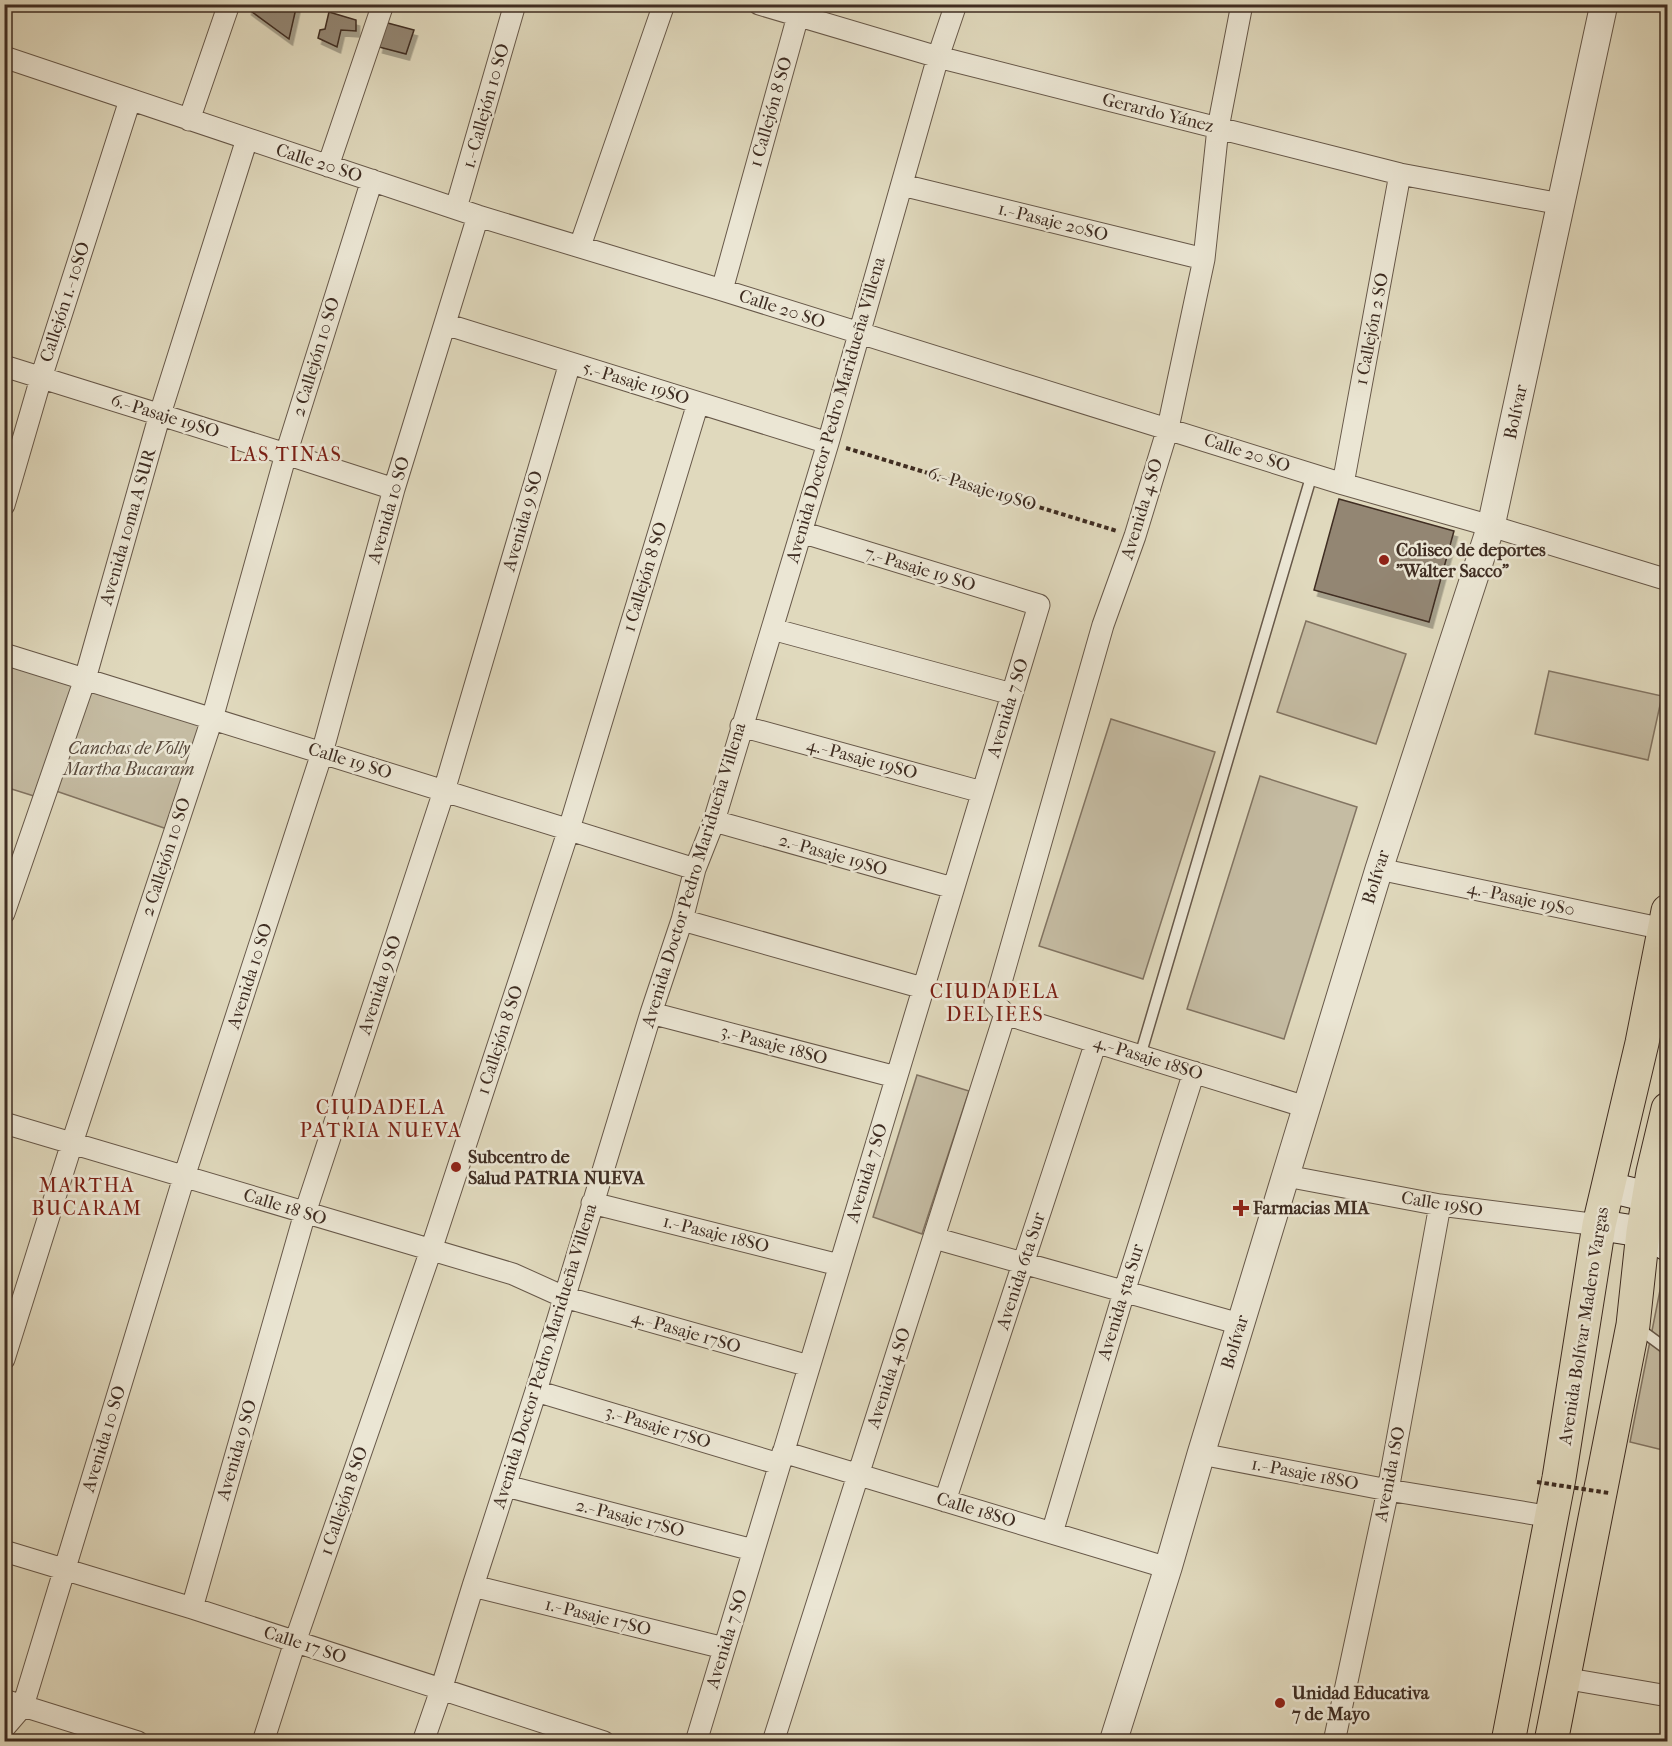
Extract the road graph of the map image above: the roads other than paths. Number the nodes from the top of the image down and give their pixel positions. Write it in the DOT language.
graph roads {
  1 [pos="229,4"];
  2 [pos="383,4"];
  3 [pos="515,4"];
  4 [pos="664,4"];
  5 [pos="759,4"];
  6 [pos="956,4"];
  7 [pos="1242,4"];
  8 [pos="1604,4"];
  9 [pos="800,10"];
  10 [pos="4,57"];
  11 [pos="938,57"];
  12 [pos="130,100"];
  13 [pos="189,120"];
  14 [pos="1218,128"];
  15 [pos="247,139"];
  16 [pos="328,166"];
  17 [pos="1401,174"];
  18 [pos="372,180"];
  19 [pos="902,184"];
  20 [pos="1561,204"];
  21 [pos="456,208"];
  22 [pos="478,216"];
  23 [pos="580,246"];
  24 [pos="1203,259"];
  25 [pos="722,290"];
  26 [pos="445,324"];
  27 [pos="858,333"];
  28 [pos="570,363"];
  29 [pos="4,366"];
  30 [pos="41,378"];
  31 [pos="698,403"];
  32 [pos="160,414"];
  33 [pos="1167,428"];
  34 [pos="828,443"];
  35 [pos="286,454"];
  36 [pos="1312,474"];
  37 [pos="1342,484"];
  38 [pos="394,489"];
  39 [pos="4,505"];
  40 [pos="1491,526"];
  41 [pos="801,532"];
  42 [pos="1668,580"];
  43 [pos="1039,605"];
  44 [pos="772,628"];
  45 [pos="4,654"];
  46 [pos="85,679"];
  47 [pos="1012,694"];
  48 [pos="212,719"];
  49 [pos="741,726"];
  50 [pos="322,753"];
  51 [pos="444,790"];
  52 [pos="982,792"];
  53 [pos="714,821"];
  54 [pos="569,829"];
  55 [pos="695,869"];
  56 [pos="1378,869"];
  57 [pos="953,888"];
  58 [pos="4,913"];
  59 [pos="682,920"];
  60 [pos="1666,920"];
  61 [pos="923,988"];
  62 [pos="1000,1008"];
  63 [pos="651,1013"];
  64 [pos="1096,1042"];
  65 [pos="1140,1056"];
  66 [pos="1194,1072"];
  67 [pos="896,1077"];
  68 [pos="1306,1107"];
  69 [pos="1668,1109"];
  70 [pos="4,1123"];
  71 [pos="72,1143"];
  72 [pos="1286,1176"];
  73 [pos="184,1177"];
  74 [pos="1608,1187"];
  75 [pos="1658,1201"];
  76 [pos="592,1203"];
  77 [pos="1440,1205"];
  78 [pos="305,1213"];
  79 [pos="1599,1225"];
  80 [pos="933,1238"];
  81 [pos="1655,1239"];
  82 [pos="431,1250"];
  83 [pos="1023,1263"];
  84 [pos="839,1266"];
  85 [pos="1124,1292"];
  86 [pos="564,1297"];
  87 [pos="1240,1324"];
  88 [pos="1633,1325"];
  89 [pos="1666,1345"];
  90 [pos="4,1359"];
  91 [pos="809,1366"];
  92 [pos="536,1391"];
  93 [pos="1201,1454"];
  94 [pos="781,1458"];
  95 [pos="858,1474"];
  96 [pos="506,1486"];
  97 [pos="1388,1490"];
  98 [pos="945,1501"];
  99 [pos="1552,1517"];
  100 [pos="1052,1533"];
  101 [pos="753,1550"];
  102 [pos="4,1551"];
  103 [pos="1168,1568"];
  104 [pos="64,1571"];
  105 [pos="473,1586"];
  106 [pos="192,1608"];
  107 [pos="295,1642"];
  108 [pos="724,1648"];
  109 [pos="1563,1678"];
  110 [pos="441,1690"];
  111 [pos="1668,1696"];
  112 [pos="14,1703"];
  113 [pos="4,1728"];
  114 [pos="138,1742"];
  115 [pos="263,1742"];
  116 [pos="423,1742"];
  117 [pos="604,1742"];
  118 [pos="696,1742"];
  119 [pos="773,1742"];
  120 [pos="1113,1742"];
  121 [pos="1334,1742"];
  122 [pos="1508,1742"];
  123 [pos="1551,1742"];
  1 -- 13 [label="street"];
  2 -- 16 [label="street"];
  3 -- 21 [label="street, 1.- Callejón 10 SO"];
  4 -- 23 [label="street"];
  5 -- 9 [label="street, Gerardo Yánez"];
  6 -- 11 [label="street, Avenida Doctor Pedro Maridueña Villena"];
  7 -- 14 [label="street, Avenida 4 SO"];
  8 -- 20 [label="street, Bolívar"];
  9 -- 11 [label="street, Gerardo Yánez"];
  9 -- 25 [label="street, 1 Callejón 8 SO"];
  10 -- 12 [label="street, Calle 20 SO"];
  11 -- 14 [label="street, Gerardo Yánez"];
  11 -- 19 [label="street, Avenida Doctor Pedro Maridueña Villena"];
  12 -- 13 [label="street, Calle 20 SO"];
  12 -- 30 [label="street, Callejón 1.- 10SO"];
  13 -- 15 [label="street, Calle 20 SO"];
  14 -- 17 [label="street, Gerardo Yánez"];
  14 -- 24 [label="street, Avenida 4 SO"];
  15 -- 16 [label="street, Calle 20 SO"];
  15 -- 32 [label="street, Avenida 10ma A SUR"];
  16 -- 18 [label="street, Calle 20 SO"];
  17 -- 20 [label="street, Gerardo Yánez"];
  17 -- 37 [label="street, 1 Callejón 2 SO"];
  18 -- 21 [label="street, Calle 20 SO"];
  18 -- 35 [label="street, 2 Callejón 10 SO"];
  19 -- 24 [label="street, 1.- Pasaje 20SO"];
  19 -- 27 [label="street, Avenida Doctor Pedro Maridueña Villena"];
  20 -- 40 [label="street, Bolívar"];
  21 -- 22 [label="street, Calle 20 SO"];
  22 -- 23 [label="street, Calle 20 SO"];
  22 -- 26 [label="street, Avenida 10 SO"];
  23 -- 25 [label="street, Calle 20 SO"];
  24 -- 33 [label="street, Avenida 4 SO"];
  25 -- 27 [label="street, Calle 20 SO"];
  26 -- 28 [label="street, 5.- Pasaje 19SO"];
  26 -- 38 [label="street, Avenida 10 SO"];
  27 -- 33 [label="street, Calle 20 SO"];
  27 -- 34 [label="street, Avenida Doctor Pedro Maridueña Villena"];
  28 -- 31 [label="street, 5.- Pasaje 19SO"];
  28 -- 51 [label="street, Avenida 9 SO"];
  29 -- 30 [label="street, 6.- Pasaje 19SO"];
  30 -- 32 [label="street, 6.- Pasaje 19SO"];
  30 -- 39 [label="street, Callejón 1.- 10SO"];
  31 -- 34 [label="street, 5.- Pasaje 19SO"];
  31 -- 54 [label="street, 1 Callejón 8 SO"];
  32 -- 35 [label="street, 6.- Pasaje 19SO"];
  32 -- 46 [label="street, Avenida 10ma A SUR"];
  33 -- 36 [label="street, Calle 20 SO"];
  33 -- 62 [label="street, Avenida 4 SO"];
  34 -- 41 [label="street, Avenida Doctor Pedro Maridueña Villena"];
  35 -- 38 [label="street, 6.- Pasaje 19SO"];
  35 -- 48 [label="street, 2 Callejón 10 SO"];
  36 -- 37 [label="street, Calle 20 SO"];
  36 -- 65 [label="lane"];
  37 -- 40 [label="street, Calle 20 SO"];
  38 -- 50 [label="street, Avenida 10 SO"];
  40 -- 42 [label="street, Calle 20 SO"];
  40 -- 56 [label="street, Bolívar"];
  41 -- 43 [label="street, 7.- Pasaje 19 SO"];
  41 -- 44 [label="street, Avenida Doctor Pedro Maridueña Villena"];
  43 -- 47 [label="street, Avenida 7 SO"];
  44 -- 47 [label="street"];
  44 -- 49 [label="street, Avenida Doctor Pedro Maridueña Villena"];
  45 -- 46 [label="street, Calle 19 SO"];
  46 -- 48 [label="street, Calle 19 SO"];
  46 -- 58 [label="street, Avenida 10ma A SUR"];
  47 -- 52 [label="street, Avenida 7 SO"];
  48 -- 50 [label="street, Calle 19 SO"];
  48 -- 71 [label="street, 2 Callejón 10 SO"];
  49 -- 52 [label="street, 4.- Pasaje 19SO"];
  49 -- 53 [label="street, Avenida Doctor Pedro Maridueña Villena"];
  50 -- 51 [label="street, Calle 19 SO"];
  50 -- 73 [label="street, Avenida 10 SO"];
  51 -- 54 [label="street, Calle 19 SO"];
  51 -- 78 [label="street, Avenida 9 SO"];
  52 -- 57 [label="street, Avenida 7 SO"];
  53 -- 55 [label="street, Avenida Doctor Pedro Maridueña Villena"];
  53 -- 57 [label="street, 2.- Pasaje 19SO"];
  54 -- 55 [label="street, Calle 19 SO"];
  54 -- 82 [label="street, 1 Callejón 8 SO"];
  55 -- 59 [label="street, Avenida Doctor Pedro Maridueña Villena"];
  56 -- 60 [label="street, 4.- Pasaje 19S0"];
  56 -- 68 [label="street, Bolívar"];
  57 -- 61 [label="street, Avenida 7 SO"];
  59 -- 61 [label="street"];
  59 -- 63 [label="street, Avenida Doctor Pedro Maridueña Villena"];
  60 -- 74 [label="main road, Avenida Bolívar Madero Vargas"];
  61 -- 67 [label="street, Avenida 7 SO"];
  62 -- 64 [label="street, 4.- Pasaje 18SO"];
  62 -- 80 [label="street, Avenida 4 SO"];
  63 -- 67 [label="street, 3.- Pasaje 18SO"];
  63 -- 76 [label="street, Avenida Doctor Pedro Maridueña Villena"];
  64 -- 65 [label="street, 4.- Pasaje 18SO"];
  64 -- 83 [label="street, Avenida 6ta Sur"];
  65 -- 66 [label="street, 4.- Pasaje 18SO"];
  66 -- 68 [label="street, 4.- Pasaje 18SO"];
  66 -- 85 [label="street, Avenida 5ta Sur"];
  67 -- 84 [label="street, Avenida 7 SO"];
  68 -- 72 [label="street, Bolívar"];
  69 -- 75 [label="main road"];
  70 -- 71 [label="street, Calle 18 SO"];
  71 -- 73 [label="street, Calle 18 SO"];
  71 -- 90 [label="street, 2 Callejón 10 SO"];
  72 -- 77 [label="street, Calle 19SO"];
  72 -- 87 [label="street, Bolívar"];
  73 -- 78 [label="street, Calle 18 SO"];
  73 -- 104 [label="street, Avenida 10 SO"];
  74 -- 75 [label="main road"];
  74 -- 79 [label="main road, Avenida Bolívar Madero Vargas"];
  75 -- 81 [label="main road"];
  76 -- 84 [label="street, 1.- Pasaje 18SO"];
  76 -- 86 [label="street, Avenida Doctor Pedro Maridueña Villena"];
  77 -- 79 [label="street, Calle 19SO"];
  77 -- 97 [label="street, Avenida 1SO"];
  78 -- 82 [label="street, Calle 18 SO"];
  78 -- 106 [label="street, Avenida 9 SO"];
  79 -- 81 [label="main road"];
  79 -- 99 [label="main road, Avenida Bolívar Madero Vargas"];
  80 -- 83 [label="street"];
  80 -- 95 [label="street, Avenida 4 SO"];
  81 -- 88 [label="main road"];
  82 -- 86 [label="street, Calle 18 SO"];
  82 -- 107 [label="street, 1 Callejón 8 SO"];
  83 -- 85 [label="street"];
  83 -- 98 [label="street, Avenida 6ta Sur"];
  84 -- 91 [label="street, Avenida 7 SO"];
  85 -- 87 [label="street"];
  85 -- 100 [label="street, Avenida 5ta Sur"];
  86 -- 91 [label="street, 4.- Pasaje 17SO"];
  86 -- 92 [label="street, Avenida Doctor Pedro Maridueña Villena"];
  87 -- 93 [label="street, Bolívar"];
  88 -- 89 [label="lane"];
  88 -- 109 [label="main road"];
  91 -- 94 [label="street, Avenida 7 SO"];
  92 -- 94 [label="street, 3.- Pasaje 17SO"];
  92 -- 96 [label="street, Avenida Doctor Pedro Maridueña Villena"];
  93 -- 97 [label="street, 1.- Pasaje 18SO"];
  93 -- 103 [label="street, Bolívar"];
  94 -- 95 [label="street, Calle 18SO"];
  94 -- 101 [label="street, Avenida 7 SO"];
  95 -- 98 [label="street, Calle 18SO"];
  95 -- 119 [label="street, Avenida 4 SO"];
  96 -- 101 [label="street, 2.- Pasaje 17SO"];
  96 -- 105 [label="street, Avenida Doctor Pedro Maridueña Villena"];
  97 -- 99 [label="street, 1.- Pasaje 18SO"];
  97 -- 121 [label="street, Avenida 1SO"];
  98 -- 100 [label="street, Calle 18SO"];
  99 -- 122 [label="main road, Avenida Bolívar Madero Vargas"];
  100 -- 103 [label="street, Calle 18SO"];
  101 -- 108 [label="street, Avenida 7 SO"];
  102 -- 104 [label="street, Calle 17 SO"];
  103 -- 120 [label="street, Bolívar"];
  104 -- 106 [label="street, Calle 17 SO"];
  104 -- 112 [label="street, Avenida 10 SO"];
  105 -- 108 [label="street, 1.- Pasaje 17SO"];
  105 -- 110 [label="street, Avenida Doctor Pedro Maridueña Villena"];
  106 -- 107 [label="street, Calle 17 SO"];
  107 -- 110 [label="street, Calle 17 SO"];
  107 -- 115 [label="street, 1 Callejón 8 SO"];
  108 -- 118 [label="street, Avenida 7 SO"];
  109 -- 111 [label="street"];
  109 -- 123 [label="main road"];
  110 -- 116 [label="street, Avenida Doctor Pedro Maridueña Villena"];
  110 -- 117 [label="street, Calle 17 SO"];
  112 -- 113 [label="street, Avenida 10 SO"];
  112 -- 114 [label="street"];
}
